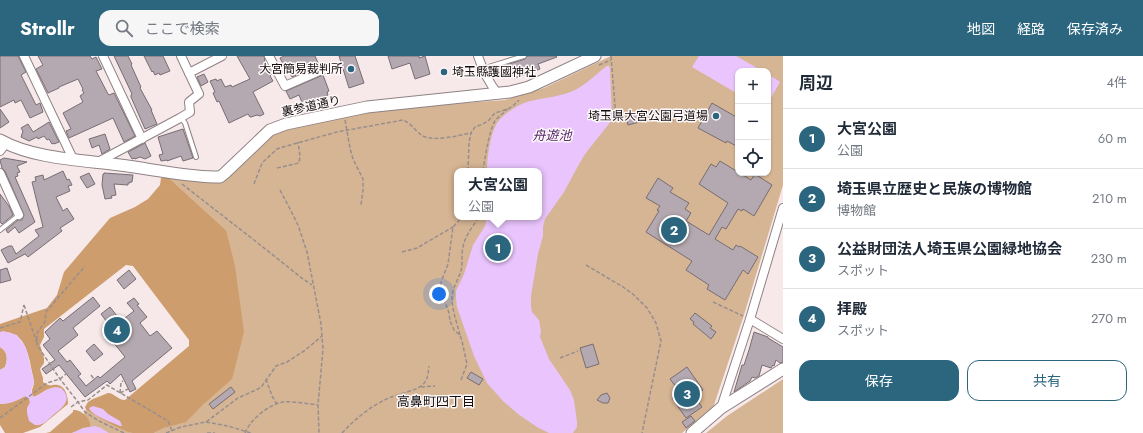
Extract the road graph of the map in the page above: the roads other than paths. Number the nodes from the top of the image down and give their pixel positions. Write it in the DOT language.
graph roads {
  1 [pos="24,56"];
  2 [pos="103,56"];
  3 [pos="181,56"];
  4 [pos="222,56"];
  5 [pos="269,56"];
  6 [pos="478,56"];
  7 [pos="524,56"];
  8 [pos="594,62"];
  9 [pos="324,69"];
  10 [pos="482,69"];
  11 [pos="189,73"];
  12 [pos="498,94"];
  13 [pos="180,118"];
  14 [pos="142,139"];
  15 [pos="2,145"];
  16 [pos="196,157"];
  17 [pos="73,159"];
  18 [pos="98,162"];
  19 [pos="0,173"];
  20 [pos="783,208"];
  21 [pos="19,215"];
  22 [pos="0,230"];
  23 [pos="748,318"];
  24 [pos="783,339"];
  25 [pos="783,369"];
  26 [pos="721,408"];
  27 [pos="692,433"];
  1 -- 17 [label="street"];
  2 -- 14 [label="street"];
  3 -- 11 [label="street"];
  4 -- 11 [label="street"];
  5 -- 9 [label="street"];
  6 -- 10 [label="street"];
  7 -- 10 [label="lane"];
  8 -- 12 [label="street, 裏参道通り"];
  10 -- 12 [label="street"];
  11 -- 13 [label="street"];
  12 -- 18 [label="street, 裏参道通り"];
  13 -- 14 [label="street"];
  13 -- 16 [label="lane"];
  14 -- 18 [label="street"];
  15 -- 17 [label="street, 裏参道通り"];
  17 -- 18 [label="street, 裏参道通り"];
  19 -- 21 [label="street"];
  20 -- 23 [label="street"];
  21 -- 22 [label="lane"];
  23 -- 24 [label="street"];
  23 -- 26 [label="street"];
  25 -- 26 [label="street"];
  26 -- 27 [label="street"];
}
